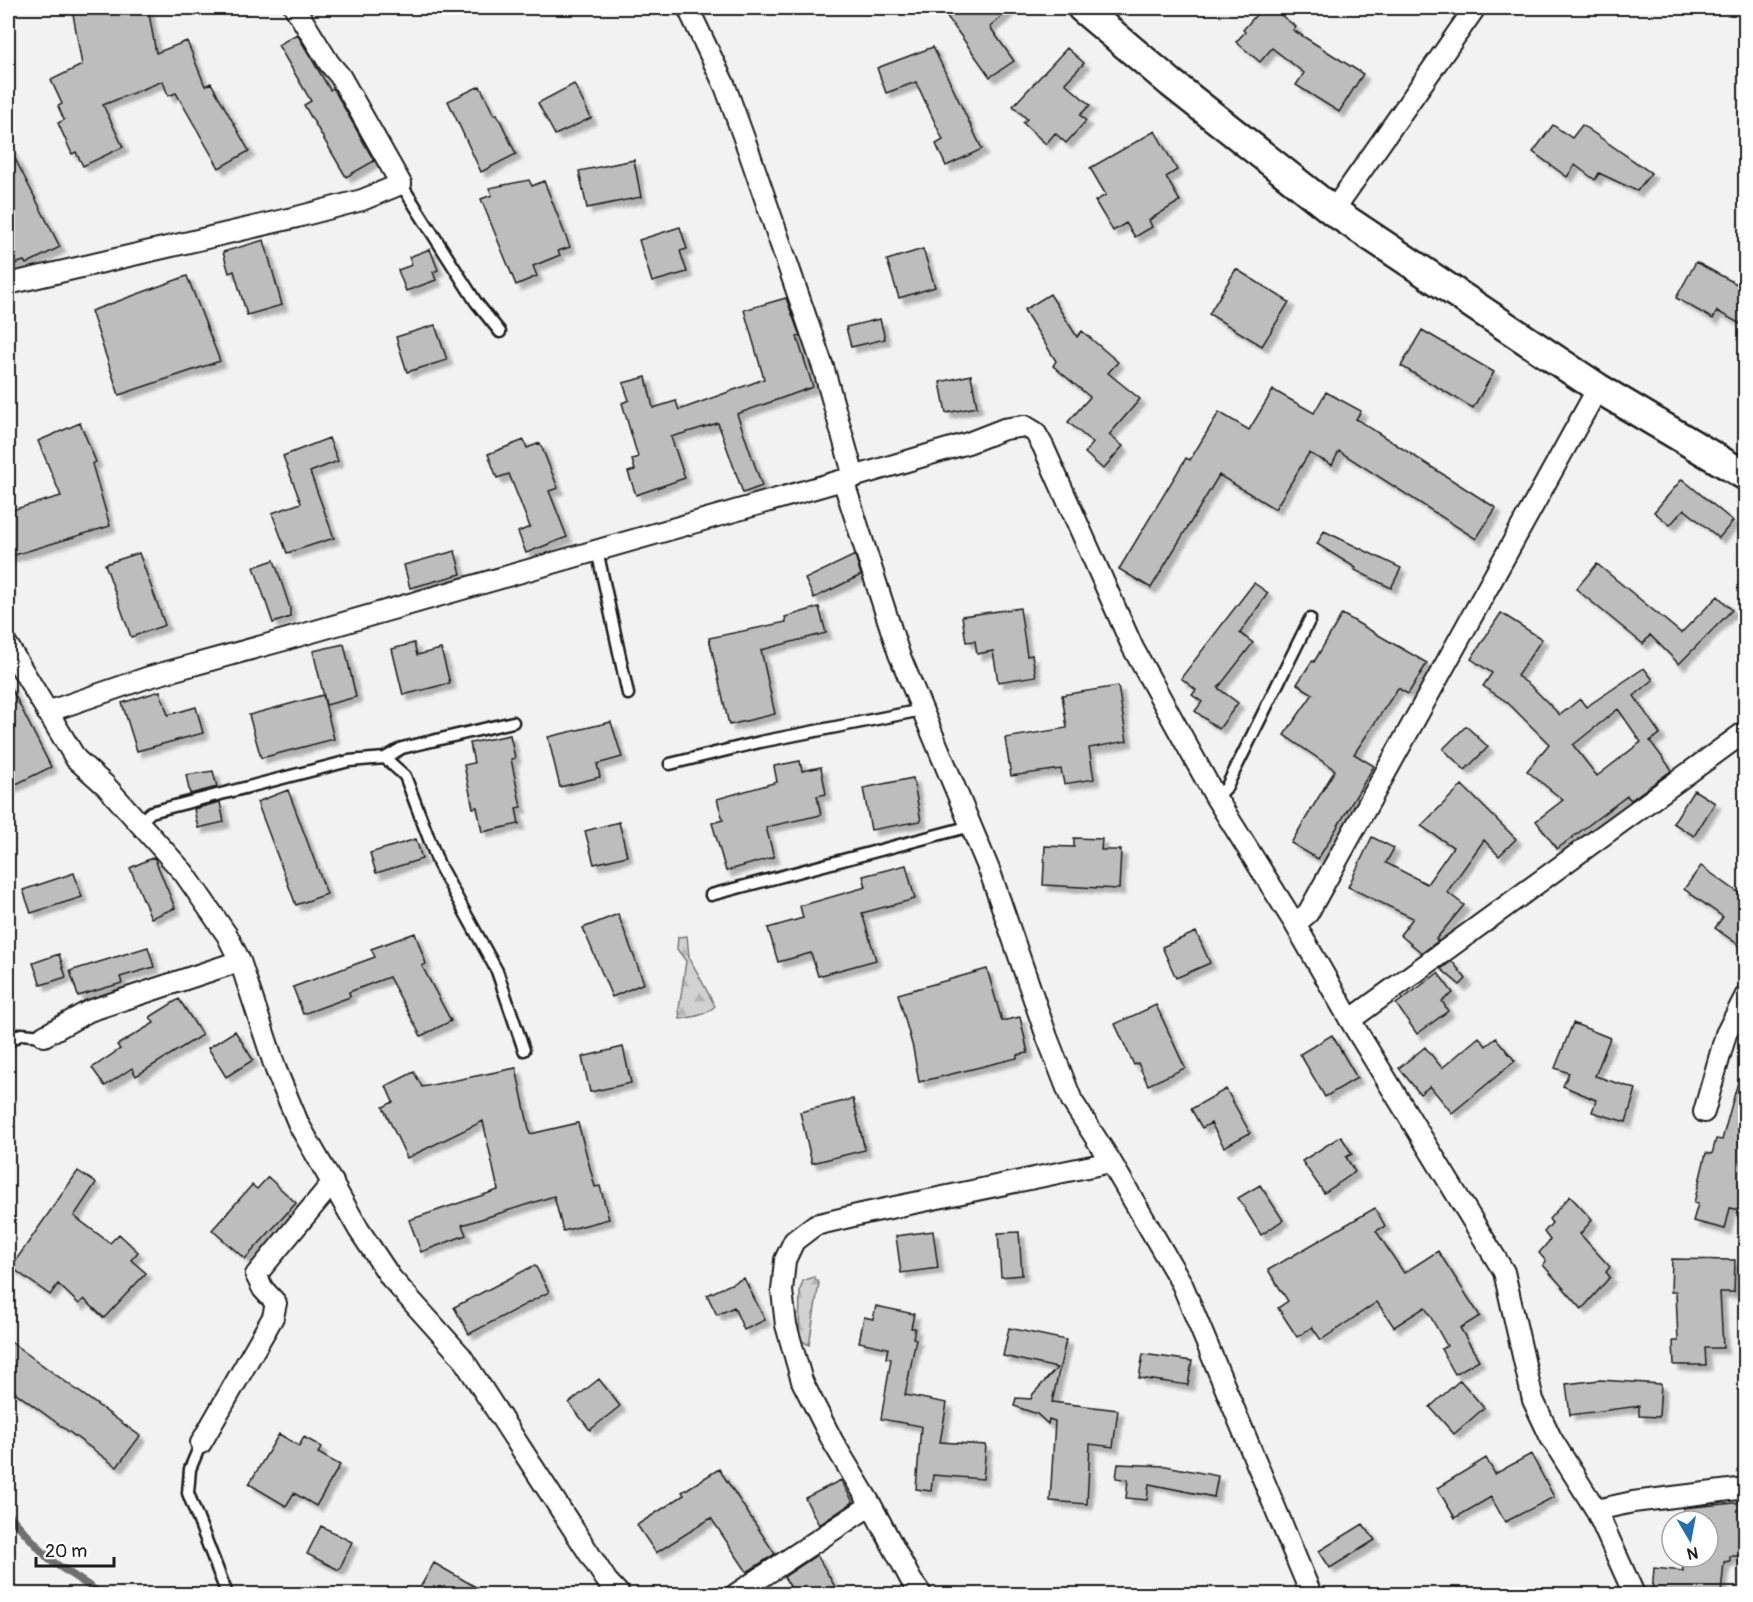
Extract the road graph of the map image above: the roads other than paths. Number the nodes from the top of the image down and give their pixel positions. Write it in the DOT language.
graph roads {
  1 [pos="295,8"];
  2 [pos="688,8"];
  3 [pos="1082,8"];
  4 [pos="1475,8"];
  5 [pos="401,184"];
  6 [pos="1333,211"];
  7 [pos="8,284"];
  8 [pos="500,332"];
  9 [pos="1598,388"];
  10 [pos="1746,476"];
  11 [pos="848,479"];
  12 [pos="597,550"];
  13 [pos="1310,619"];
  14 [pos="8,646"];
  15 [pos="628,694"];
  16 [pos="922,710"];
  17 [pos="47,711"];
  18 [pos="513,722"];
  19 [pos="1746,731"];
  20 [pos="385,758"];
  21 [pos="670,764"];
  22 [pos="1216,798"];
  23 [pos="140,822"];
  24 [pos="971,826"];
  25 [pos="711,895"];
  26 [pos="1295,924"];
  27 [pos="240,961"];
  28 [pos="1746,995"];
  29 [pos="1350,1020"];
  30 [pos="44,1036"];
  31 [pos="8,1042"];
  32 [pos="524,1050"];
  33 [pos="1704,1112"];
  34 [pos="1111,1162"];
  35 [pos="333,1182"];
  36 [pos="201,1443"];
  37 [pos="1746,1488"];
  38 [pos="871,1505"];
  39 [pos="1596,1510"];
  40 [pos="227,1594"];
  41 [pos="619,1594"];
  42 [pos="736,1594"];
  43 [pos="921,1594"];
  44 [pos="1311,1594"];
  45 [pos="1634,1594"];
  1 -- 5 [label="street"];
  2 -- 11 [label="street"];
  3 -- 6 [label="main road"];
  4 -- 6 [label="street"];
  5 -- 7 [label="street"];
  5 -- 8 [label="lane"];
  6 -- 9 [label="main road"];
  9 -- 10 [label="main road"];
  9 -- 26 [label="street"];
  11 -- 12 [label="street"];
  11 -- 16 [label="street"];
  11 -- 22 [label="street"];
  12 -- 15 [label="lane"];
  12 -- 17 [label="street"];
  13 -- 22 [label="lane"];
  14 -- 17 [label="street"];
  16 -- 21 [label="lane"];
  16 -- 24 [label="street"];
  17 -- 23 [label="street"];
  18 -- 20 [label="lane"];
  19 -- 29 [label="street"];
  20 -- 23 [label="lane"];
  20 -- 32 [label="lane"];
  22 -- 26 [label="street"];
  23 -- 27 [label="street"];
  24 -- 25 [label="lane"];
  24 -- 34 [label="street"];
  26 -- 29 [label="street"];
  27 -- 30 [label="street"];
  27 -- 35 [label="street"];
  28 -- 33 [label="street"];
  29 -- 39 [label="street"];
  30 -- 31 [label="lane"];
  34 -- 38 [label="street"];
  34 -- 44 [label="street"];
  35 -- 36 [label="street"];
  35 -- 41 [label="street"];
  36 -- 40 [label="lane"];
  37 -- 39 [label="street"];
  38 -- 42 [label="street"];
  38 -- 43 [label="street"];
  39 -- 45 [label="street"];
}
